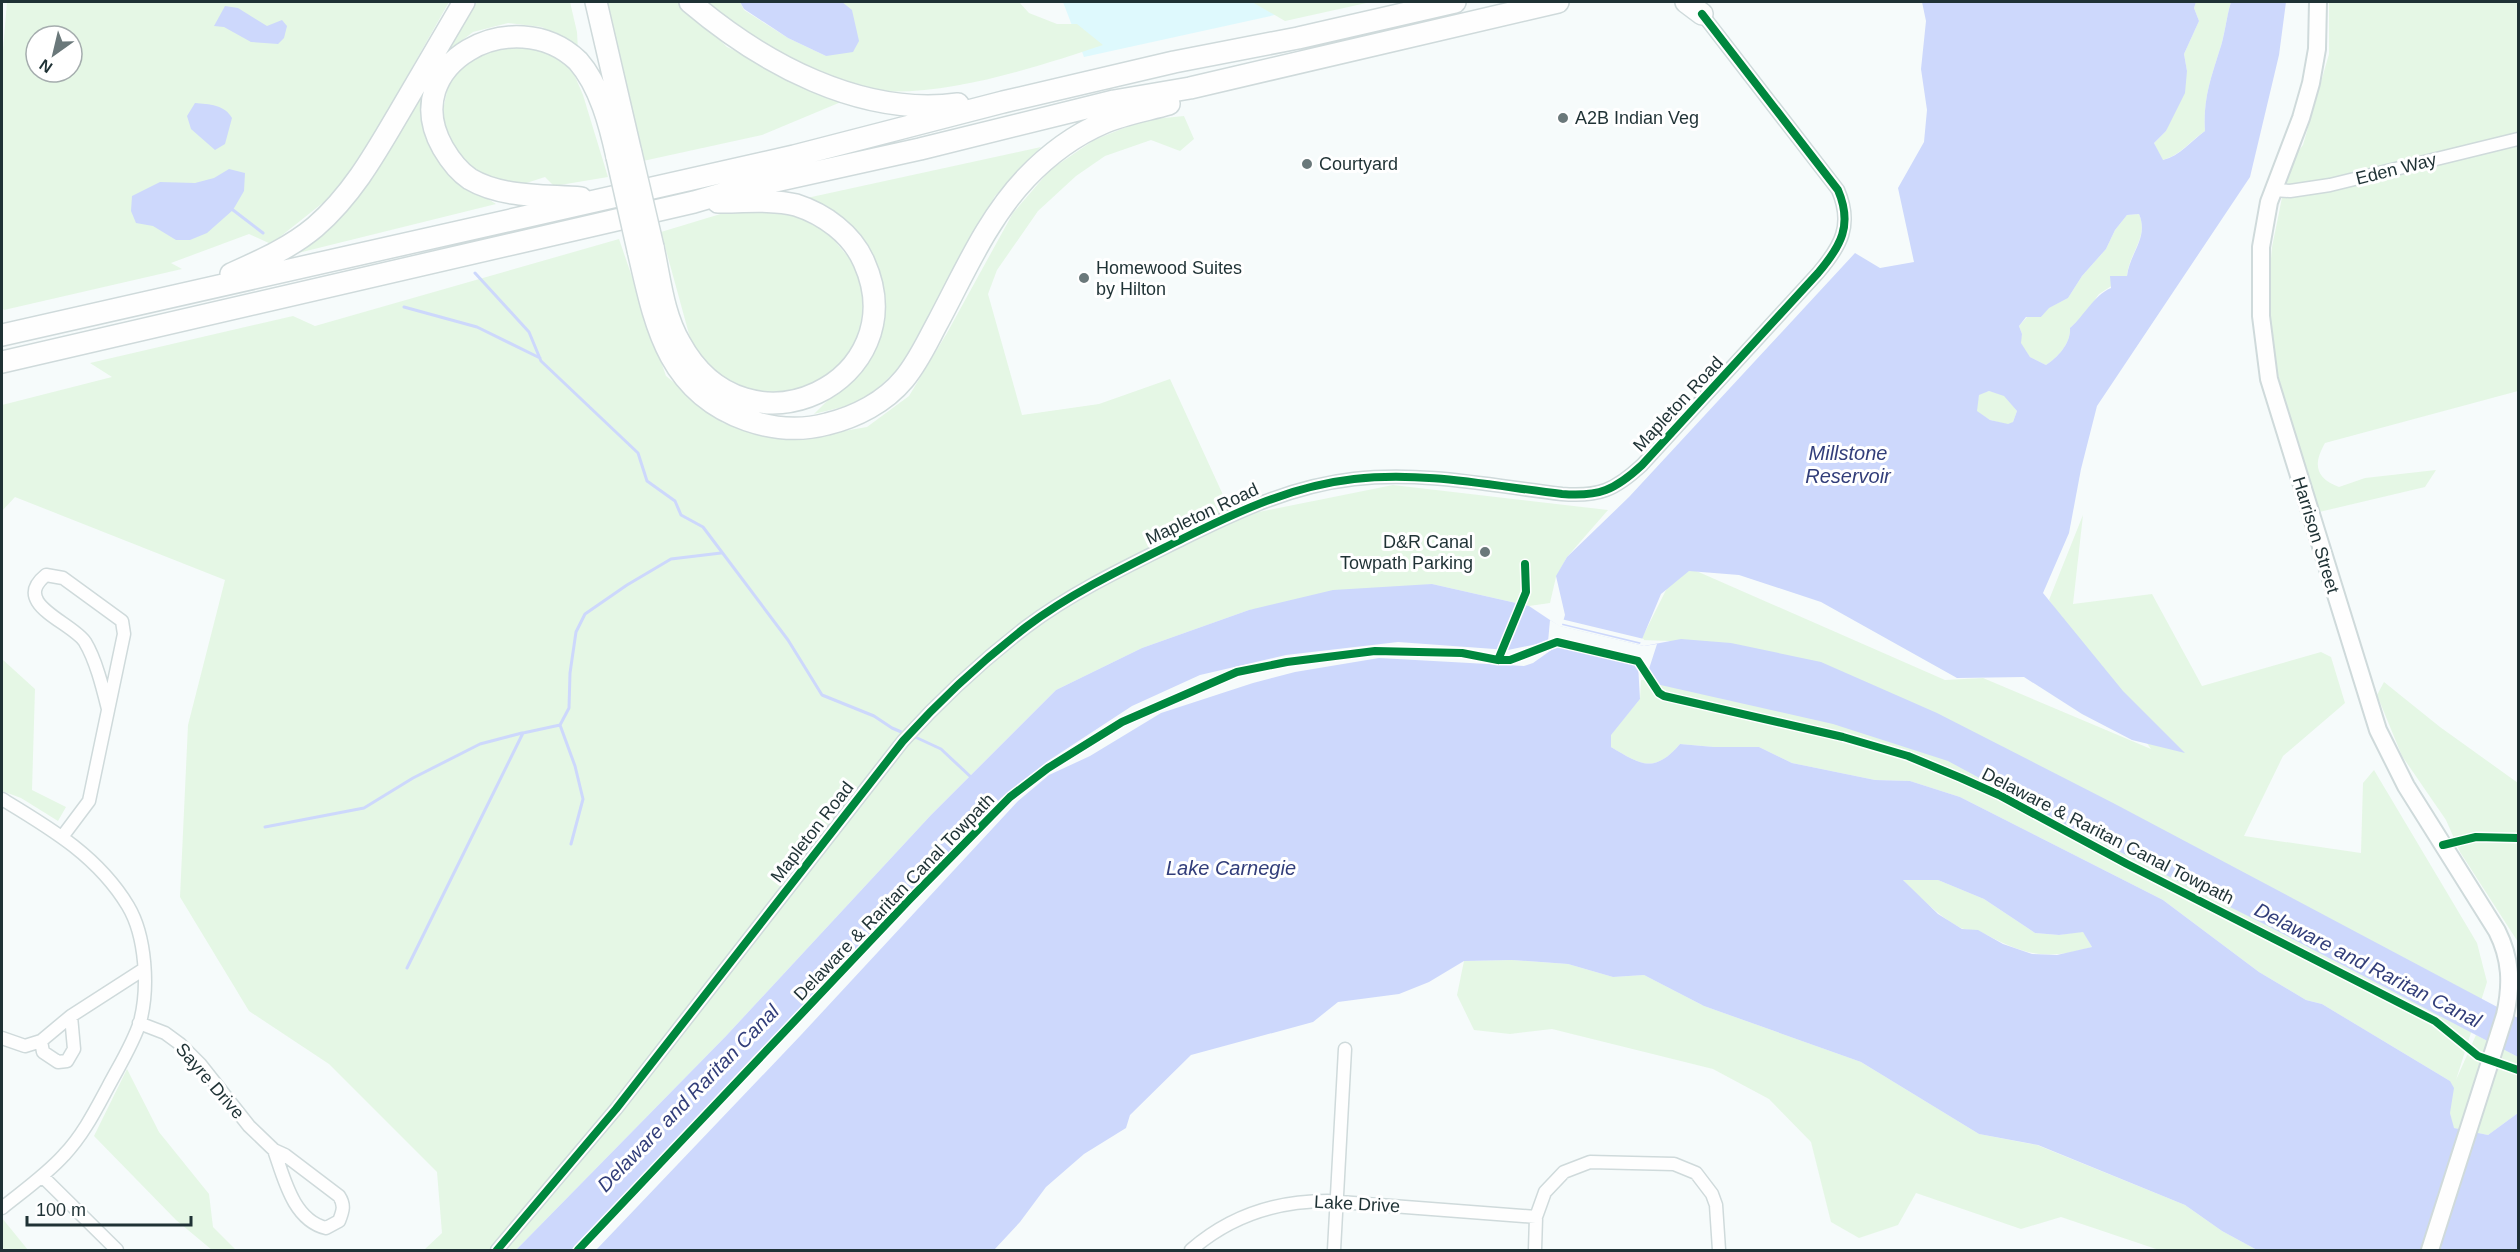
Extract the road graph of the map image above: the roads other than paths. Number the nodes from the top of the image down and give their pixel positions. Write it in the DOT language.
graph roads {
  1 [pos="464,2"];
  2 [pos="584,2"];
  3 [pos="596,2"];
  4 [pos="690,2"];
  5 [pos="1455,2"];
  6 [pos="1558,2"];
  7 [pos="2318,2"];
  8 [pos="1696,6"];
  9 [pos="1190,88"];
  10 [pos="1003,102"];
  11 [pos="612,134"];
  12 [pos="2518,139"];
  13 [pos="624,155"];
  14 [pos="2273,190"];
  15 [pos="600,200"];
  16 [pos="694,202"];
  17 [pos="646,249"];
  18 [pos="190,292"];
  19 [pos="2,335"];
  20 [pos="2,362"];
  21 [pos="108,709"];
  22 [pos="2,803"];
  23 [pos="62,837"];
  24 [pos="144,969"];
  25 [pos="71,1016"];
  26 [pos="139,1023"];
  27 [pos="2,1038"];
  28 [pos="41,1041"];
  29 [pos="1345,1050"];
  30 [pos="274,1150"];
  31 [pos="42,1176"];
  32 [pos="1336,1201"];
  33 [pos="2,1208"];
  34 [pos="1536,1217"];
  35 [pos="117,1251"];
  36 [pos="497,1251"];
  37 [pos="1191,1251"];
  38 [pos="1334,1251"];
  39 [pos="1535,1251"];
  40 [pos="1719,1251"];
  41 [pos="2430,1251"];
  1 -- 18 [label="highway"];
  2 -- 11 [label="highway"];
  3 -- 13 [label="highway"];
  4 -- 10 [label="highway"];
  5 -- 10 [label="highway"];
  6 -- 9 [label="highway"];
  7 -- 14 [label="street, Harrison Street"];
  8 -- 36 [label="street, Mapleton Road"];
  9 -- 16 [label="highway"];
  9 -- 17 [label="highway"];
  10 -- 15 [label="highway"];
  11 -- 13 [label="highway"];
  11 -- 15 [label="highway"];
  12 -- 14 [label="street, Eden Way"];
  13 -- 17 [label="highway, bridge"];
  14 -- 41 [label="street, Harrison Street"];
  15 -- 18 [label="highway"];
  16 -- 17 [label="highway"];
  16 -- 20 [label="highway"];
  18 -- 19 [label="highway"];
  21 -- 21 [label="street"];
  21 -- 23 [label="street"];
  22 -- 23 [label="street"];
  23 -- 24 [label="street"];
  24 -- 25 [label="street"];
  24 -- 26 [label="street"];
  25 -- 28 [label="street"];
  25 -- 28 [label="street"];
  26 -- 30 [label="street, Sayre Drive"];
  26 -- 31 [label="street"];
  27 -- 28 [label="street"];
  29 -- 32 [label="street"];
  30 -- 30 [label="street, Sayre Drive"];
  31 -- 33 [label="street"];
  31 -- 35 [label="street"];
  32 -- 34 [label="street, Lake Drive"];
  32 -- 37 [label="street, Lake Drive"];
  32 -- 38 [label="street"];
  34 -- 39 [label="street"];
  34 -- 40 [label="street"];
}
